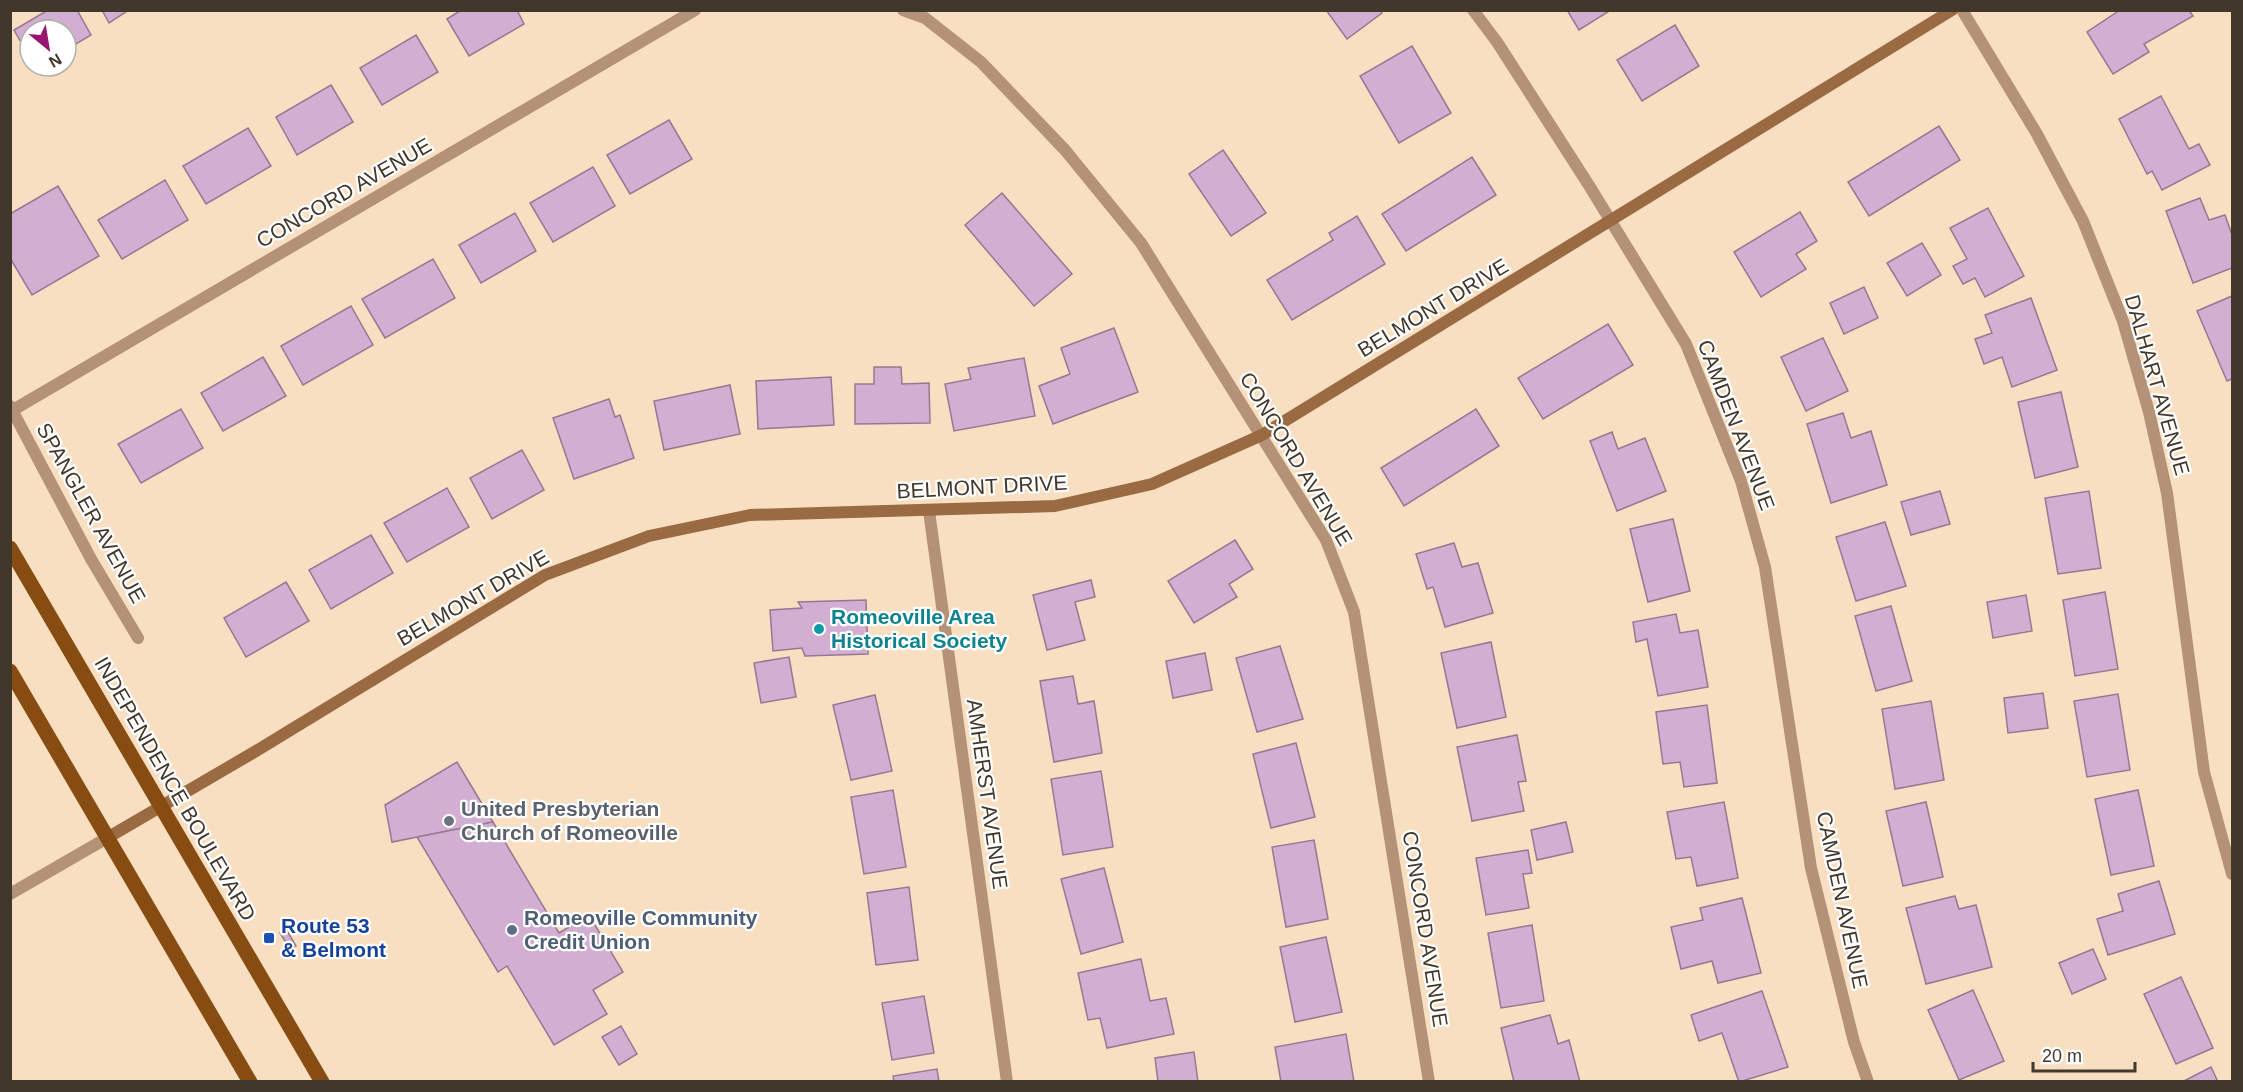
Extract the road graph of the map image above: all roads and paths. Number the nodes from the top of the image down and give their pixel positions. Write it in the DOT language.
graph roads {
  1 [pos="695,10"];
  2 [pos="903,10"];
  3 [pos="1473,10"];
  4 [pos="1952,10"];
  5 [pos="1962,10"];
  6 [pos="1612,222"];
  7 [pos="12,408"];
  8 [pos="1262,435"];
  9 [pos="929,511"];
  10 [pos="10,548"];
  11 [pos="138,638"];
  12 [pos="10,671"];
  13 [pos="161,807"];
  14 [pos="107,838"];
  15 [pos="2232,874"];
  16 [pos="10,894"];
  17 [pos="250,1082"];
  18 [pos="322,1082"];
  19 [pos="1007,1082"];
  20 [pos="1429,1082"];
  21 [pos="1868,1082"];
  1 -- 7 [label="street, CONCORD AVENUE"];
  2 -- 8 [label="street, CONCORD AVENUE"];
  3 -- 6 [label="street, CAMDEN AVENUE"];
  4 -- 6 [label="street, BELMONT DRIVE"];
  5 -- 15 [label="street, DALHART AVENUE"];
  6 -- 8 [label="street, BELMONT DRIVE"];
  6 -- 21 [label="street, CAMDEN AVENUE"];
  7 -- 11 [label="street, SPANGLER AVENUE"];
  8 -- 9 [label="street, BELMONT DRIVE"];
  8 -- 20 [label="street, CONCORD AVENUE"];
  9 -- 13 [label="street, BELMONT DRIVE"];
  9 -- 19 [label="street, AMHERST AVENUE"];
  10 -- 13 [label="main road, INDEPENDENCE BOULEVARD"];
  12 -- 14 [label="main road"];
  13 -- 14 [label="street, BELMONT DRIVE"];
  13 -- 18 [label="main road, INDEPENDENCE BOULEVARD"];
  14 -- 16 [label="street"];
  14 -- 17 [label="main road"];
}
